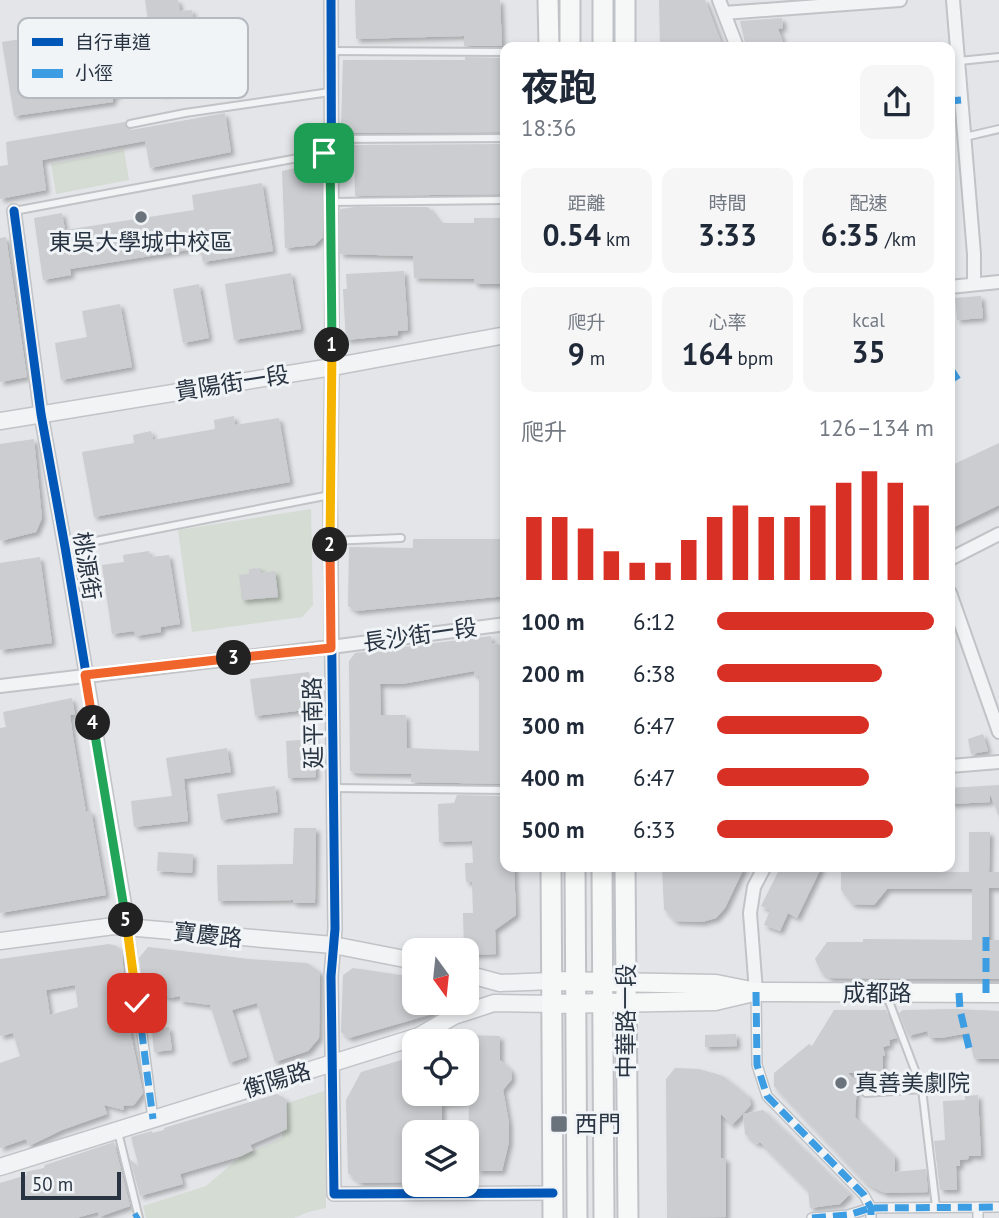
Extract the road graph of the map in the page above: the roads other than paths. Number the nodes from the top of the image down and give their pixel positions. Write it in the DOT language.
graph roads {
  1 [pos="331,0"];
  2 [pos="548,0"];
  3 [pos="569,0"];
  4 [pos="603,0"];
  5 [pos="625,0"];
  6 [pos="719,0"];
  7 [pos="900,0"];
  8 [pos="953,0"];
  9 [pos="724,13"];
  10 [pos="549,42"];
  11 [pos="570,42"];
  12 [pos="604,42"];
  13 [pos="625,42"];
  14 [pos="735,42"];
  15 [pos="330,51"];
  16 [pos="500,52"];
  17 [pos="999,57"];
  18 [pos="958,61"];
  19 [pos="330,92"];
  20 [pos="130,124"];
  21 [pos="999,129"];
  22 [pos="965,137"];
  23 [pos="500,138"];
  24 [pos="330,145"];
  25 [pos="500,200"];
  26 [pos="330,202"];
  27 [pos="13,211"];
  28 [pos="999,282"];
  29 [pos="974,283"];
  30 [pos="955,286"];
  31 [pos="500,336"];
  32 [pos="332,367"];
  33 [pos="41,414"];
  34 [pos="0,421"];
  35 [pos="330,495"];
  36 [pos="999,534"];
  37 [pos="401,538"];
  38 [pos="330,541"];
  39 [pos="65,547"];
  40 [pos="955,556"];
  41 [pos="955,605"];
  42 [pos="500,625"];
  43 [pos="331,648"];
  44 [pos="85,675"];
  45 [pos="0,686"];
  46 [pos="994,702"];
  47 [pos="999,732"];
  48 [pos="999,762"];
  49 [pos="955,766"];
  50 [pos="333,788"];
  51 [pos="500,790"];
  52 [pos="551,872"];
  53 [pos="575,872"];
  54 [pos="602,872"];
  55 [pos="625,872"];
  56 [pos="762,872"];
  57 [pos="128,926"];
  58 [pos="0,941"];
  59 [pos="333,945"];
  60 [pos="402,958"];
  61 [pos="480,978"];
  62 [pos="552,981"];
  63 [pos="575,981"];
  64 [pos="602,982"];
  65 [pos="625,982"];
  66 [pos="756,992"];
  67 [pos="999,993"];
  68 [pos="887,994"];
  69 [pos="602,1003"];
  70 [pos="626,1003"];
  71 [pos="552,1004"];
  72 [pos="575,1004"];
  73 [pos="334,1063"];
  74 [pos="922,1089"];
  75 [pos="866,1093"];
  76 [pos="153,1119"];
  77 [pos="118,1130"];
  78 [pos="0,1167"];
  79 [pos="553,1193"];
  80 [pos="936,1207"];
  81 [pos="978,1207"];
  82 [pos="999,1207"];
  83 [pos="871,1213"];
  84 [pos="139,1218"];
  85 [pos="553,1218"];
  86 [pos="577,1218"];
  87 [pos="604,1218"];
  88 [pos="628,1218"];
  89 [pos="812,1218"];
  90 [pos="978,1218"];
  1 -- 15 [label="street, 延平南路"];
  2 -- 10 [label="main road"];
  3 -- 11 [label="main road"];
  4 -- 12 [label="main road"];
  5 -- 13 [label="main road"];
  6 -- 9 [label="street"];
  7 -- 9 [label="street"];
  8 -- 18 [label="street"];
  9 -- 14 [label="street"];
  15 -- 16 [label="lane"];
  15 -- 19 [label="street, 延平南路"];
  17 -- 18 [label="lane"];
  18 -- 22 [label="street"];
  19 -- 20 [label="lane"];
  19 -- 24 [label="street, 延平南路"];
  21 -- 22 [label="lane"];
  22 -- 29 [label="street"];
  23 -- 24 [label="lane"];
  24 -- 26 [label="street, 延平南路"];
  24 -- 27 [label="lane"];
  25 -- 26 [label="lane"];
  26 -- 32 [label="street, 延平南路"];
  27 -- 33 [label="street, 桃源街"];
  28 -- 29 [label="street"];
  29 -- 30 [label="street"];
  31 -- 32 [label="street, 貴陽街一段"];
  32 -- 33 [label="street, 貴陽街一段"];
  32 -- 35 [label="street, 延平南路"];
  33 -- 34 [label="street, 貴陽街一段"];
  33 -- 39 [label="street, 桃源街"];
  35 -- 38 [label="street, 延平南路"];
  35 -- 39 [label="lane"];
  36 -- 40 [label="street"];
  37 -- 38 [label="lane"];
  38 -- 43 [label="street, 延平南路"];
  39 -- 44 [label="street, 桃源街"];
  41 -- 46 [label="street"];
  42 -- 43 [label="street, 長沙街一段"];
  43 -- 44 [label="street, 長沙街一段"];
  43 -- 50 [label="street, 延平南路"];
  44 -- 45 [label="street, 長沙街一段"];
  44 -- 57 [label="street, 桃源街"];
  46 -- 47 [label="street"];
  48 -- 49 [label="street"];
  50 -- 51 [label="lane"];
  50 -- 59 [label="street, 延平南路"];
  52 -- 62 [label="main road"];
  53 -- 63 [label="main road"];
  54 -- 64 [label="main road, 中華路一段"];
  55 -- 65 [label="main road, 中華路一段"];
  56 -- 66 [label="street"];
  57 -- 58 [label="street, 寶慶路"];
  57 -- 59 [label="street, 寶慶路"];
  57 -- 76 [label="street, 桃源街"];
  59 -- 60 [label="street, 寶慶路"];
  59 -- 73 [label="street, 延平南路"];
  61 -- 62 [label="street"];
  62 -- 63 [label="main road, 成都路"];
  62 -- 71 [label="main road"];
  63 -- 64 [label="main road, 成都路"];
  63 -- 72 [label="main road"];
  64 -- 65 [label="main road, 成都路"];
  64 -- 69 [label="main road, 中華路一段"];
  65 -- 66 [label="main road, 成都路"];
  65 -- 70 [label="main road, 中華路一段"];
  66 -- 68 [label="main road, 成都路"];
  66 -- 70 [label="main road, 成都路"];
  66 -- 83 [label="street"];
  67 -- 68 [label="main road, 成都路"];
  68 -- 74 [label="lane"];
  69 -- 70 [label="main road, 成都路"];
  69 -- 72 [label="main road, 成都路"];
  69 -- 87 [label="main road, 中華路一段"];
  70 -- 88 [label="main road, 中華路一段"];
  71 -- 72 [label="main road, 成都路"];
  71 -- 73 [label="street, 衡陽路"];
  71 -- 79 [label="main road"];
  72 -- 86 [label="main road"];
  73 -- 76 [label="street, 衡陽路"];
  73 -- 79 [label="street, 延平南路"];
  74 -- 75 [label="lane"];
  74 -- 80 [label="lane"];
  76 -- 77 [label="street, 衡陽路"];
  77 -- 78 [label="street, 衡陽路"];
  77 -- 84 [label="lane"];
  79 -- 85 [label="main road"];
  80 -- 81 [label="street"];
  80 -- 83 [label="street"];
  81 -- 82 [label="street"];
  81 -- 90 [label="street"];
  83 -- 89 [label="street"];
}
